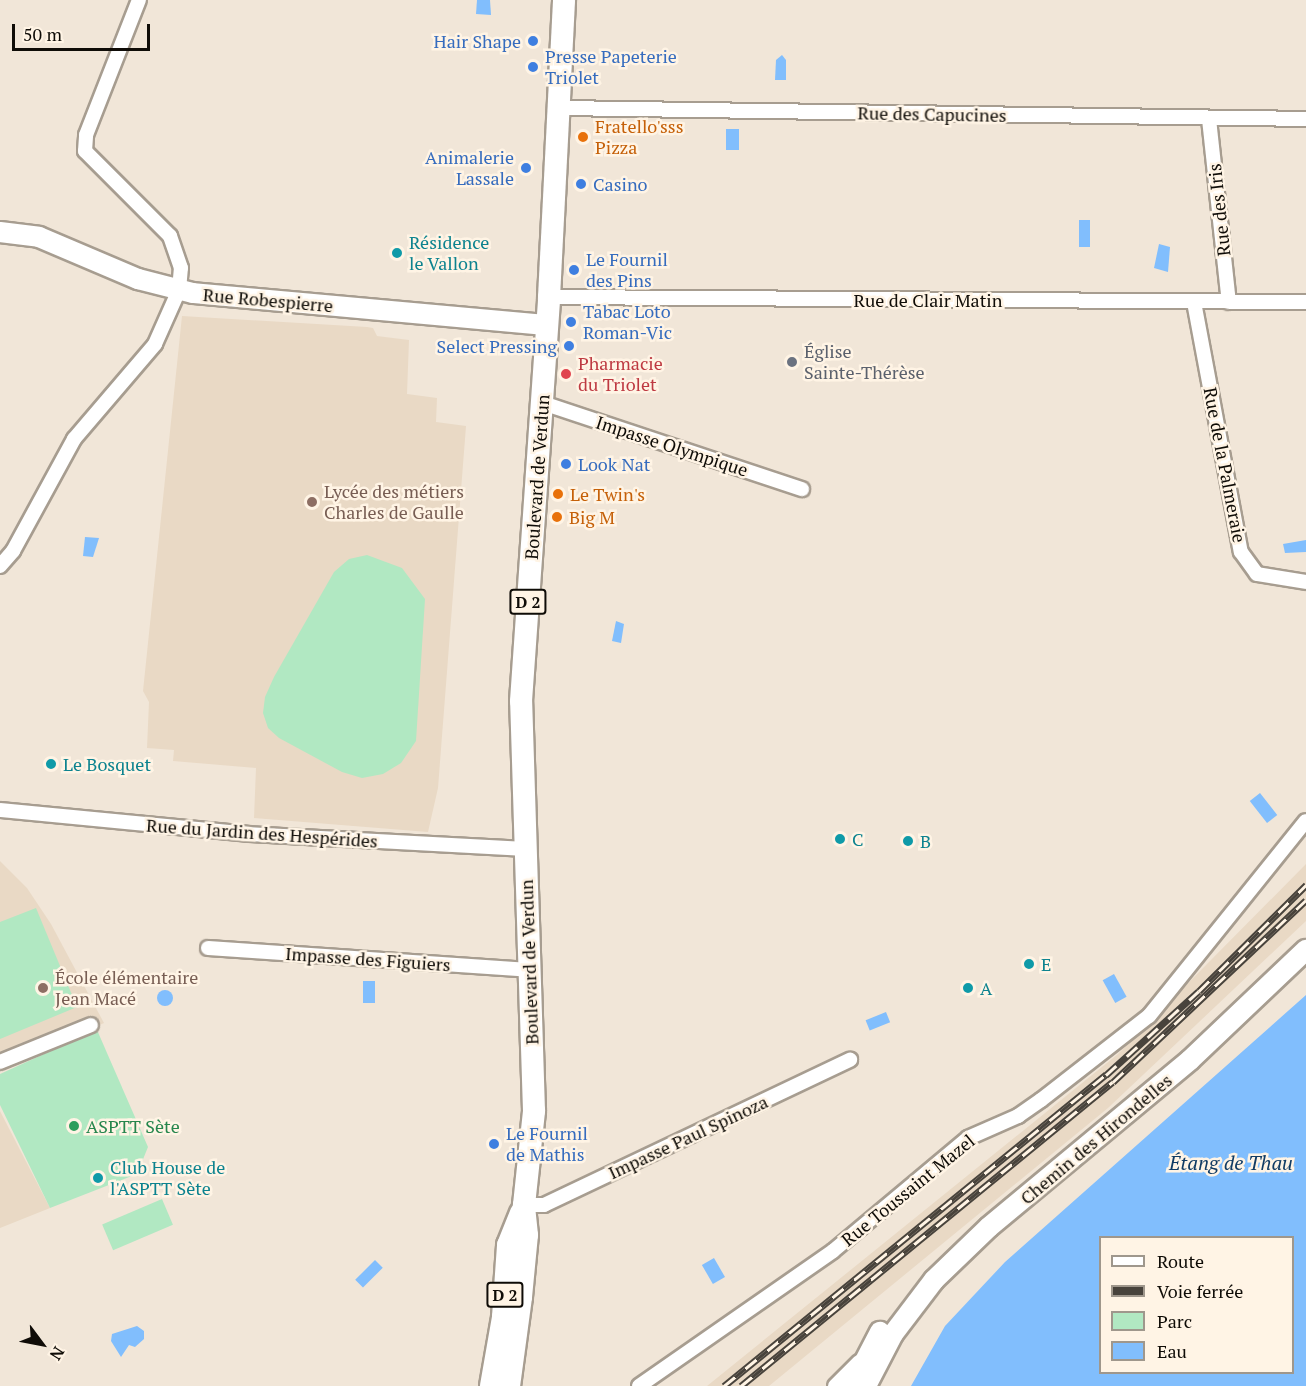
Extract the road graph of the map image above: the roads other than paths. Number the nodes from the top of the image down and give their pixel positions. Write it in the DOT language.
graph roads {
  1 [pos="140,0"];
  2 [pos="564,0"];
  3 [pos="559,108"];
  4 [pos="1209,119"];
  5 [pos="1306,119"];
  6 [pos="0,232"];
  7 [pos="178,290"];
  8 [pos="549,297"];
  9 [pos="1194,302"];
  10 [pos="1229,302"];
  11 [pos="1306,302"];
  12 [pos="547,325"];
  13 [pos="543,403"];
  14 [pos="802,489"];
  15 [pos="0,566"];
  16 [pos="1306,582"];
  17 [pos="0,810"];
  18 [pos="1306,821"];
  19 [pos="524,849"];
  20 [pos="208,948"];
  21 [pos="1306,950"];
  22 [pos="529,970"];
  23 [pos="91,1025"];
  24 [pos="850,1060"];
  25 [pos="0,1062"];
  26 [pos="524,1205"];
  27 [pos="989,1227"];
  28 [pos="865,1356"];
  29 [pos="491,1386"];
  30 [pos="509,1386"];
  31 [pos="639,1386"];
  32 [pos="836,1386"];
  33 [pos="852,1386"];
  34 [pos="866,1386"];
  1 -- 7 [label="street"];
  2 -- 3 [label="main road, Boulevard de Verdun / D 2"];
  3 -- 4 [label="street, Rue des Capucines"];
  3 -- 8 [label="main road, Boulevard de Verdun / D 2"];
  4 -- 5 [label="street, Rue des Capucines"];
  4 -- 10 [label="street, Rue des Iris"];
  6 -- 7 [label="street, Rue Robespierre"];
  7 -- 12 [label="street, Rue Robespierre"];
  7 -- 15 [label="street"];
  8 -- 9 [label="street, Rue de Clair Matin"];
  8 -- 12 [label="main road, Boulevard de Verdun / D 2"];
  9 -- 10 [label="street, Rue de Clair Matin"];
  9 -- 16 [label="street, Rue de la Palmeraie"];
  10 -- 11 [label="street, Rue de Clair Matin"];
  12 -- 13 [label="main road, Boulevard de Verdun / D 2"];
  13 -- 14 [label="street, Impasse Olympique"];
  13 -- 19 [label="main road, Boulevard de Verdun / D 2"];
  17 -- 19 [label="street, Rue du Jardin des Hespérides"];
  18 -- 31 [label="street, Rue Toussaint Mazel"];
  19 -- 22 [label="main road, Boulevard de Verdun / D 2"];
  20 -- 22 [label="street, Impasse des Figuiers"];
  21 -- 27 [label="street, Chemin des Hirondelles"];
  22 -- 26 [label="main road, Boulevard de Verdun / D 2"];
  23 -- 25 [label="street"];
  24 -- 26 [label="street, Impasse Paul Spinoza"];
  26 -- 29 [label="main road, Boulevard de Verdun / D 2"];
  26 -- 30 [label="main road, Boulevard de Verdun / D 2"];
  27 -- 28 [label="street"];
  27 -- 34 [label="street, Chemin des Hirondelles"];
  28 -- 32 [label="street"];
  28 -- 33 [label="street"];
}
